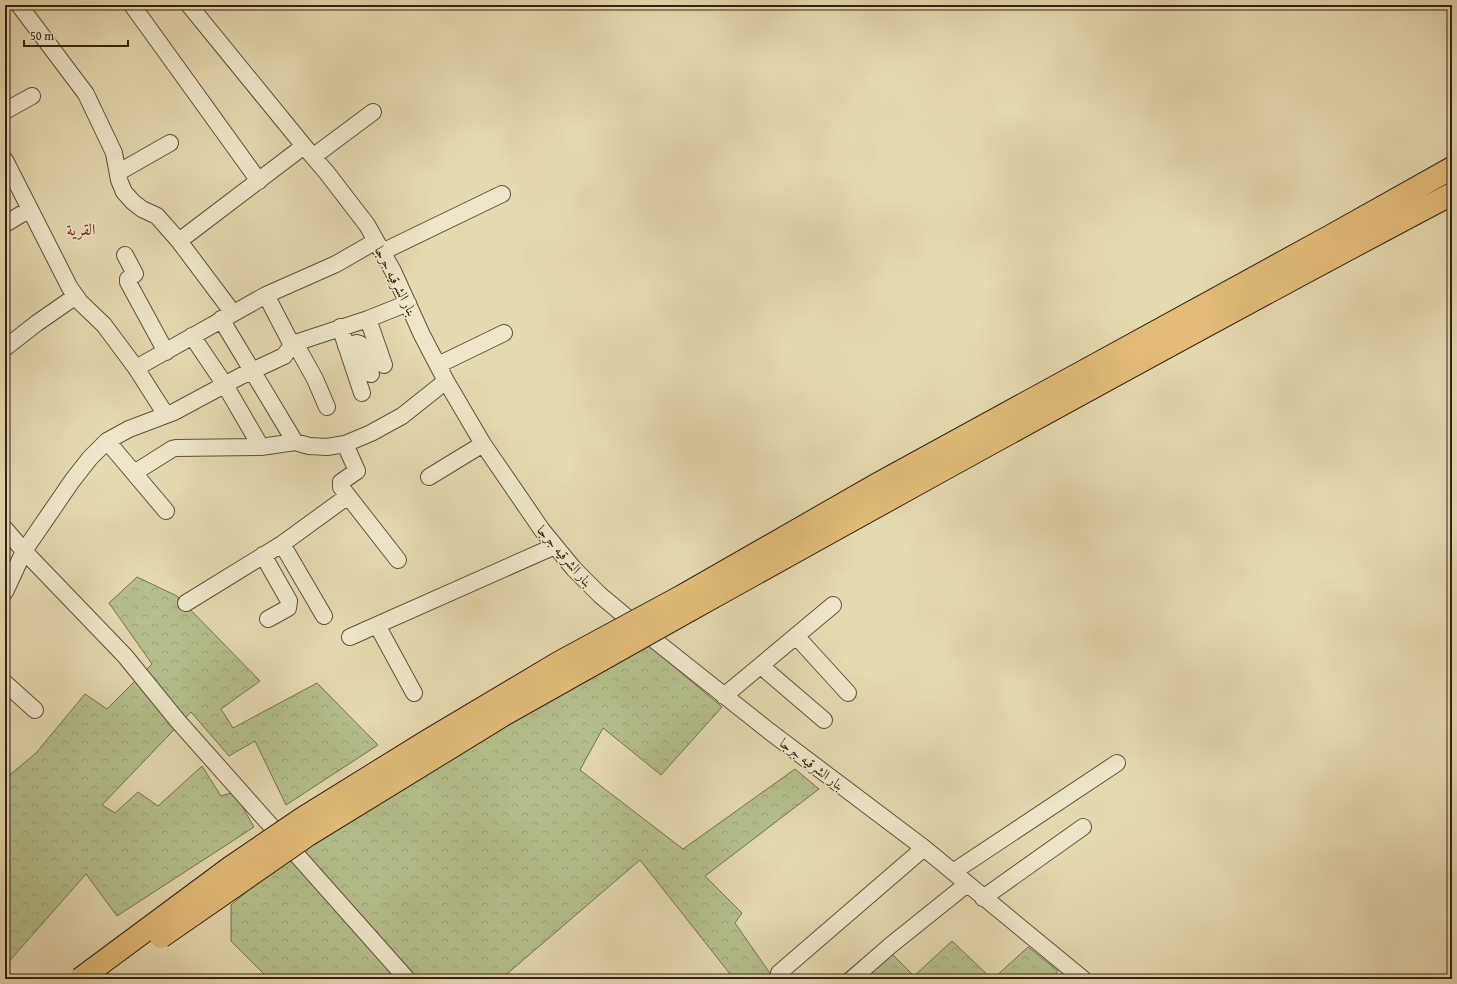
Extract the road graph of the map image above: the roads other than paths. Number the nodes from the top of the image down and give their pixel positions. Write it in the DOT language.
graph roads {
  1 [pos="19,5"];
  2 [pos="132,5"];
  3 [pos="189,5"];
  4 [pos="32,96"];
  5 [pos="5,111"];
  6 [pos="373,112"];
  7 [pos="170,143"];
  8 [pos="309,151"];
  9 [pos="5,160"];
  10 [pos="1452,168"];
  11 [pos="119,172"];
  12 [pos="259,181"];
  13 [pos="502,194"];
  14 [pos="1452,194"];
  15 [pos="30,209"];
  16 [pos="5,224"];
  17 [pos="179,241"];
  18 [pos="379,246"];
  19 [pos="125,255"];
  20 [pos="266,295"];
  21 [pos="76,296"];
  22 [pos="408,303"];
  23 [pos="227,316"];
  24 [pos="368,319"];
  25 [pos="340,328"];
  26 [pos="504,333"];
  27 [pos="192,336"];
  28 [pos="294,344"];
  29 [pos="346,346"];
  30 [pos="5,348"];
  31 [pos="166,352"];
  32 [pos="438,365"];
  33 [pos="136,368"];
  34 [pos="253,371"];
  35 [pos="446,381"];
  36 [pos="225,385"];
  37 [pos="362,393"];
  38 [pos="327,407"];
  39 [pos="166,415"];
  40 [pos="107,441"];
  41 [pos="295,442"];
  42 [pos="345,444"];
  43 [pos="482,444"];
  44 [pos="261,447"];
  45 [pos="134,473"];
  46 [pos="429,477"];
  47 [pos="348,496"];
  48 [pos="166,511"];
  49 [pos="5,529"];
  50 [pos="282,544"];
  51 [pos="555,546"];
  52 [pos="24,552"];
  53 [pos="263,555"];
  54 [pos="398,560"];
  55 [pos="5,592"];
  56 [pos="687,602"];
  57 [pos="186,603"];
  58 [pos="833,605"];
  59 [pos="324,616"];
  60 [pos="268,619"];
  61 [pos="377,625"];
  62 [pos="796,636"];
  63 [pos="350,637"];
  64 [pos="761,666"];
  65 [pos="5,683"];
  66 [pos="414,693"];
  67 [pos="848,693"];
  68 [pos="724,696"];
  69 [pos="35,710"];
  70 [pos="824,720"];
  71 [pos="1117,762"];
  72 [pos="1083,827"];
  73 [pos="924,848"];
  74 [pos="953,872"];
  75 [pos="967,884"];
  76 [pos="983,898"];
  77 [pos="779,973"];
  78 [pos="80,979"];
  79 [pos="103,979"];
  80 [pos="407,979"];
  81 [pos="852,979"];
  82 [pos="1083,979"];
  1 -- 11 [label="street"];
  2 -- 12 [label="street"];
  3 -- 8 [label="street, بنار الشرقيه جرجا"];
  4 -- 5 [label="street"];
  6 -- 8 [label="street"];
  7 -- 11 [label="street"];
  8 -- 12 [label="street"];
  8 -- 18 [label="street, بنار الشرقيه جرجا"];
  9 -- 15 [label="street"];
  10 -- 56 [label="highway"];
  11 -- 17 [label="street"];
  12 -- 17 [label="street"];
  13 -- 18 [label="street"];
  14 -- 56 [label="highway"];
  15 -- 16 [label="street"];
  15 -- 21 [label="street"];
  17 -- 23 [label="street"];
  18 -- 20 [label="street"];
  18 -- 22 [label="street, بنار الشرقيه جرجا"];
  19 -- 31 [label="street"];
  20 -- 23 [label="street"];
  20 -- 28 [label="street"];
  21 -- 30 [label="street"];
  21 -- 33 [label="street"];
  22 -- 24 [label="street"];
  22 -- 32 [label="street, بنار الشرقيه جرجا"];
  23 -- 27 [label="street"];
  23 -- 34 [label="street"];
  24 -- 25 [label="street"];
  24 -- 29 [label="street"];
  25 -- 28 [label="street"];
  25 -- 29 [label="street"];
  26 -- 32 [label="street"];
  27 -- 31 [label="street"];
  27 -- 36 [label="street"];
  28 -- 34 [label="street"];
  28 -- 38 [label="street"];
  29 -- 37 [label="street"];
  31 -- 33 [label="street"];
  32 -- 35 [label="street, بنار الشرقيه جرجا"];
  33 -- 39 [label="street"];
  34 -- 36 [label="street"];
  34 -- 41 [label="street"];
  35 -- 42 [label="street"];
  35 -- 43 [label="street, بنار الشرقيه جرجا"];
  36 -- 39 [label="street"];
  36 -- 44 [label="street"];
  39 -- 40 [label="street"];
  40 -- 45 [label="street"];
  40 -- 52 [label="street"];
  41 -- 42 [label="street"];
  41 -- 44 [label="street"];
  42 -- 47 [label="street"];
  43 -- 46 [label="street"];
  43 -- 51 [label="street, بنار الشرقيه جرجا"];
  44 -- 45 [label="street"];
  45 -- 48 [label="street"];
  47 -- 50 [label="street"];
  47 -- 54 [label="street"];
  49 -- 52 [label="street"];
  50 -- 53 [label="street"];
  50 -- 59 [label="street"];
  51 -- 61 [label="street"];
  51 -- 68 [label="street, بنار الشرقيه جرجا"];
  52 -- 55 [label="street"];
  52 -- 80 [label="street"];
  53 -- 57 [label="street"];
  53 -- 60 [label="street"];
  56 -- 78 [label="highway, bridge"];
  56 -- 79 [label="highway, bridge"];
  58 -- 62 [label="street"];
  61 -- 63 [label="street"];
  61 -- 66 [label="street"];
  62 -- 64 [label="street"];
  62 -- 67 [label="street"];
  64 -- 68 [label="street"];
  64 -- 70 [label="street"];
  65 -- 69 [label="street"];
  68 -- 73 [label="street, بنار الشرقيه جرجا"];
  71 -- 74 [label="street"];
  72 -- 76 [label="street"];
  73 -- 74 [label="street, بنار الشرقيه جرجا"];
  73 -- 77 [label="street"];
  74 -- 75 [label="street, بنار الشرقيه جرجا"];
  75 -- 76 [label="street, بنار الشرقيه جرجا"];
  75 -- 81 [label="street"];
  76 -- 82 [label="street, بنار الشرقيه جرجا"];
}
